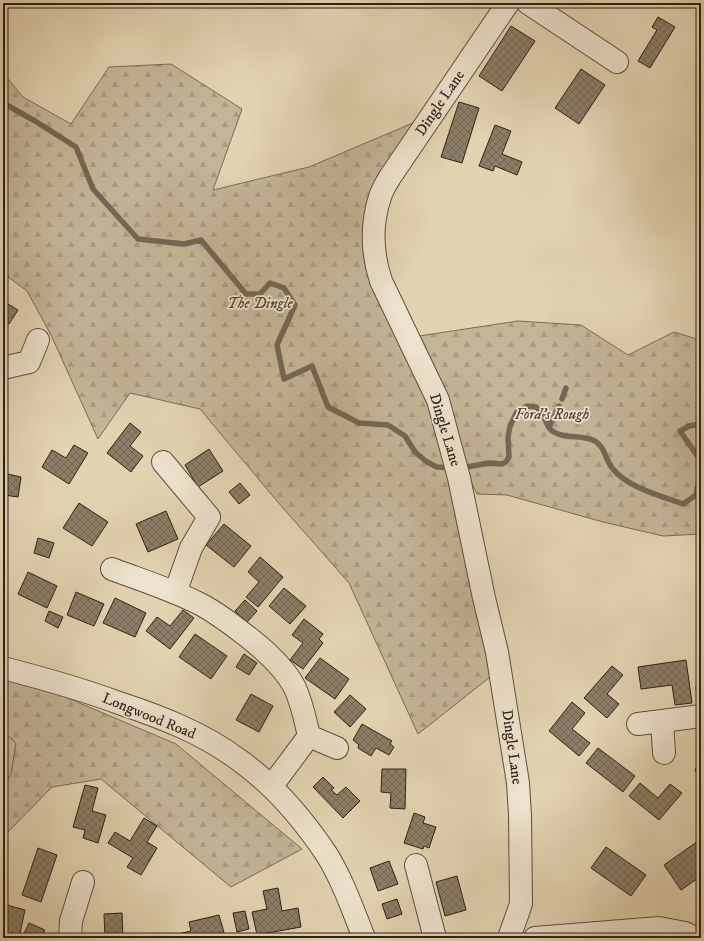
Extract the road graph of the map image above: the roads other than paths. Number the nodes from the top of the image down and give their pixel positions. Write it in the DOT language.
graph roads {
  1 [pos="508,3"];
  2 [pos="528,3"];
  3 [pos="617,62"];
  4 [pos="38,340"];
  5 [pos="3,368"];
  6 [pos="163,462"];
  7 [pos="112,569"];
  8 [pos="175,593"];
  9 [pos="3,668"];
  10 [pos="701,716"];
  11 [pos="662,721"];
  12 [pos="638,724"];
  13 [pos="309,736"];
  14 [pos="337,748"];
  15 [pos="664,754"];
  16 [pos="271,787"];
  17 [pos="416,865"];
  18 [pos="83,882"];
  19 [pos="521,904"];
  20 [pos="541,937"];
  21 [pos="70,938"];
  22 [pos="364,938"];
  23 [pos="435,938"];
  24 [pos="509,938"];
  25 [pos="695,938"];
  1 -- 19 [label="street, Dingle Lane"];
  2 -- 3 [label="street"];
  4 -- 5 [label="street"];
  6 -- 8 [label="street"];
  7 -- 8 [label="street"];
  8 -- 13 [label="street"];
  9 -- 16 [label="street, Longwood Road"];
  10 -- 11 [label="street"];
  11 -- 12 [label="street"];
  11 -- 15 [label="street"];
  13 -- 14 [label="street"];
  13 -- 16 [label="street"];
  16 -- 22 [label="street, Longwood Road"];
  17 -- 23 [label="street"];
  18 -- 21 [label="street"];
  19 -- 20 [label="street"];
  19 -- 24 [label="street, Dingle Lane"];
  20 -- 25 [label="street"];
}
